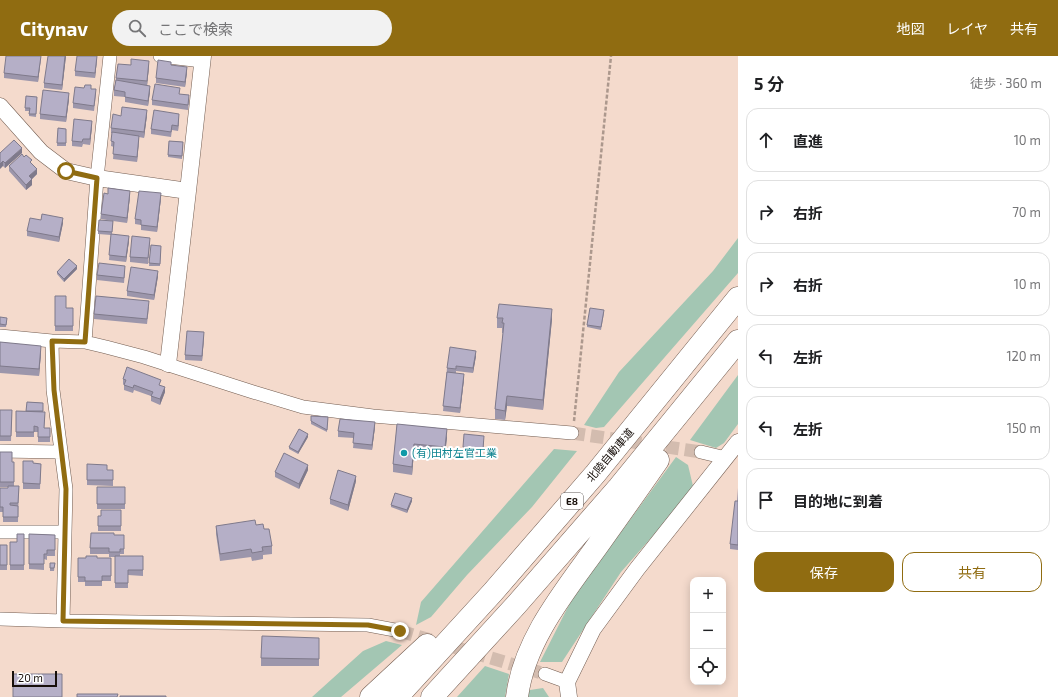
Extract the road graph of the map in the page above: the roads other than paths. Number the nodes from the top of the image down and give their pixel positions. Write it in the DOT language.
graph roads {
  1 [pos="110,56"];
  2 [pos="160,56"];
  3 [pos="202,59"];
  4 [pos="0,106"];
  5 [pos="97,178"];
  6 [pos="188,191"];
  7 [pos="738,298"];
  8 [pos="0,336"];
  9 [pos="52,341"];
  10 [pos="738,341"];
  11 [pos="85,342"];
  12 [pos="738,349"];
  13 [pos="168,364"];
  14 [pos="680,370"];
  15 [pos="572,433"];
  16 [pos="738,442"];
  17 [pos="0,452"];
  18 [pos="61,452"];
  19 [pos="701,452"];
  20 [pos="732,458"];
  21 [pos="0,532"];
  22 [pos="64,532"];
  23 [pos="0,619"];
  24 [pos="63,621"];
  25 [pos="400,631"];
  26 [pos="545,674"];
  27 [pos="568,690"];
  28 [pos="371,697"];
  29 [pos="397,697"];
  30 [pos="432,697"];
  31 [pos="517,697"];
  1 -- 5 [label="street"];
  2 -- 3 [label="street"];
  3 -- 6 [label="street"];
  4 -- 5 [label="street"];
  5 -- 6 [label="street"];
  5 -- 11 [label="street"];
  6 -- 13 [label="street"];
  7 -- 14 [label="highway, 北陸自動車道 / E8"];
  8 -- 9 [label="street"];
  9 -- 11 [label="street"];
  9 -- 18 [label="street"];
  10 -- 30 [label="highway, E8"];
  11 -- 13 [label="street"];
  12 -- 31 [label="highway"];
  13 -- 15 [label="street"];
  14 -- 28 [label="highway"];
  14 -- 29 [label="highway, 北陸自動車道 / E8"];
  16 -- 20 [label="street"];
  17 -- 18 [label="street"];
  18 -- 22 [label="street"];
  19 -- 20 [label="street"];
  20 -- 27 [label="street"];
  21 -- 22 [label="street"];
  22 -- 24 [label="street"];
  23 -- 24 [label="street"];
  24 -- 25 [label="street"];
  26 -- 27 [label="street"];
}
